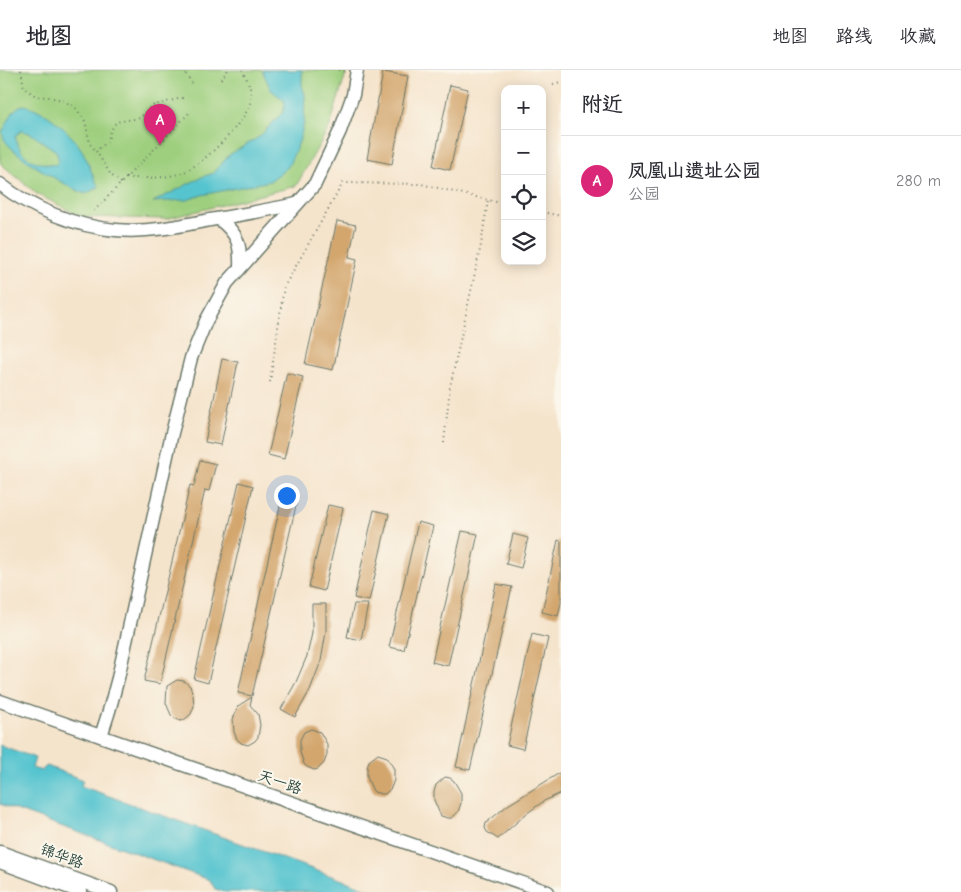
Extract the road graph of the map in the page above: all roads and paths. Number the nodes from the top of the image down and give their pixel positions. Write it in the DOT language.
graph roads {
  1 [pos="21,70"];
  2 [pos="183,70"];
  3 [pos="228,70"];
  4 [pos="242,70"];
  5 [pos="339,70"];
  6 [pos="352,71"];
  7 [pos="221,79"];
  8 [pos="561,82"];
  9 [pos="192,83"];
  10 [pos="553,84"];
  11 [pos="186,97"];
  12 [pos="190,112"];
  13 [pos="96,151"];
  14 [pos="126,178"];
  15 [pos="121,183"];
  16 [pos="0,184"];
  17 [pos="488,200"];
  18 [pos="501,203"];
  19 [pos="297,204"];
  20 [pos="94,211"];
  21 [pos="546,213"];
  22 [pos="561,216"];
  23 [pos="219,219"];
  24 [pos="240,268"];
  25 [pos="270,382"];
  26 [pos="444,443"];
  27 [pos="0,701"];
  28 [pos="101,736"];
  29 [pos="0,852"];
  30 [pos="0,862"];
  31 [pos="54,881"];
  32 [pos="81,892"];
  33 [pos="111,892"];
  34 [pos="548,892"];
  1 -- 13 [label="path"];
  2 -- 9 [label="path"];
  3 -- 7 [label="path"];
  4 -- 14 [label="path"];
  5 -- 6 [label="path"];
  6 -- 19 [label="street"];
  8 -- 10 [label="path"];
  11 -- 13 [label="path"];
  12 -- 14 [label="path"];
  13 -- 15 [label="path"];
  14 -- 15 [label="path"];
  15 -- 20 [label="path"];
  16 -- 23 [label="street"];
  17 -- 18 [label="path"];
  17 -- 25 [label="path"];
  17 -- 26 [label="path"];
  19 -- 23 [label="street"];
  19 -- 24 [label="street"];
  21 -- 22 [label="path"];
  23 -- 24 [label="street"];
  24 -- 28 [label="street"];
  27 -- 28 [label="street, 天一路"];
  28 -- 34 [label="street, 天一路"];
  29 -- 31 [label="street, 锦华路"];
  30 -- 31 [label="street, 锦华路"];
  31 -- 32 [label="street, 锦华路"];
  31 -- 33 [label="street, 锦华路"];
}
